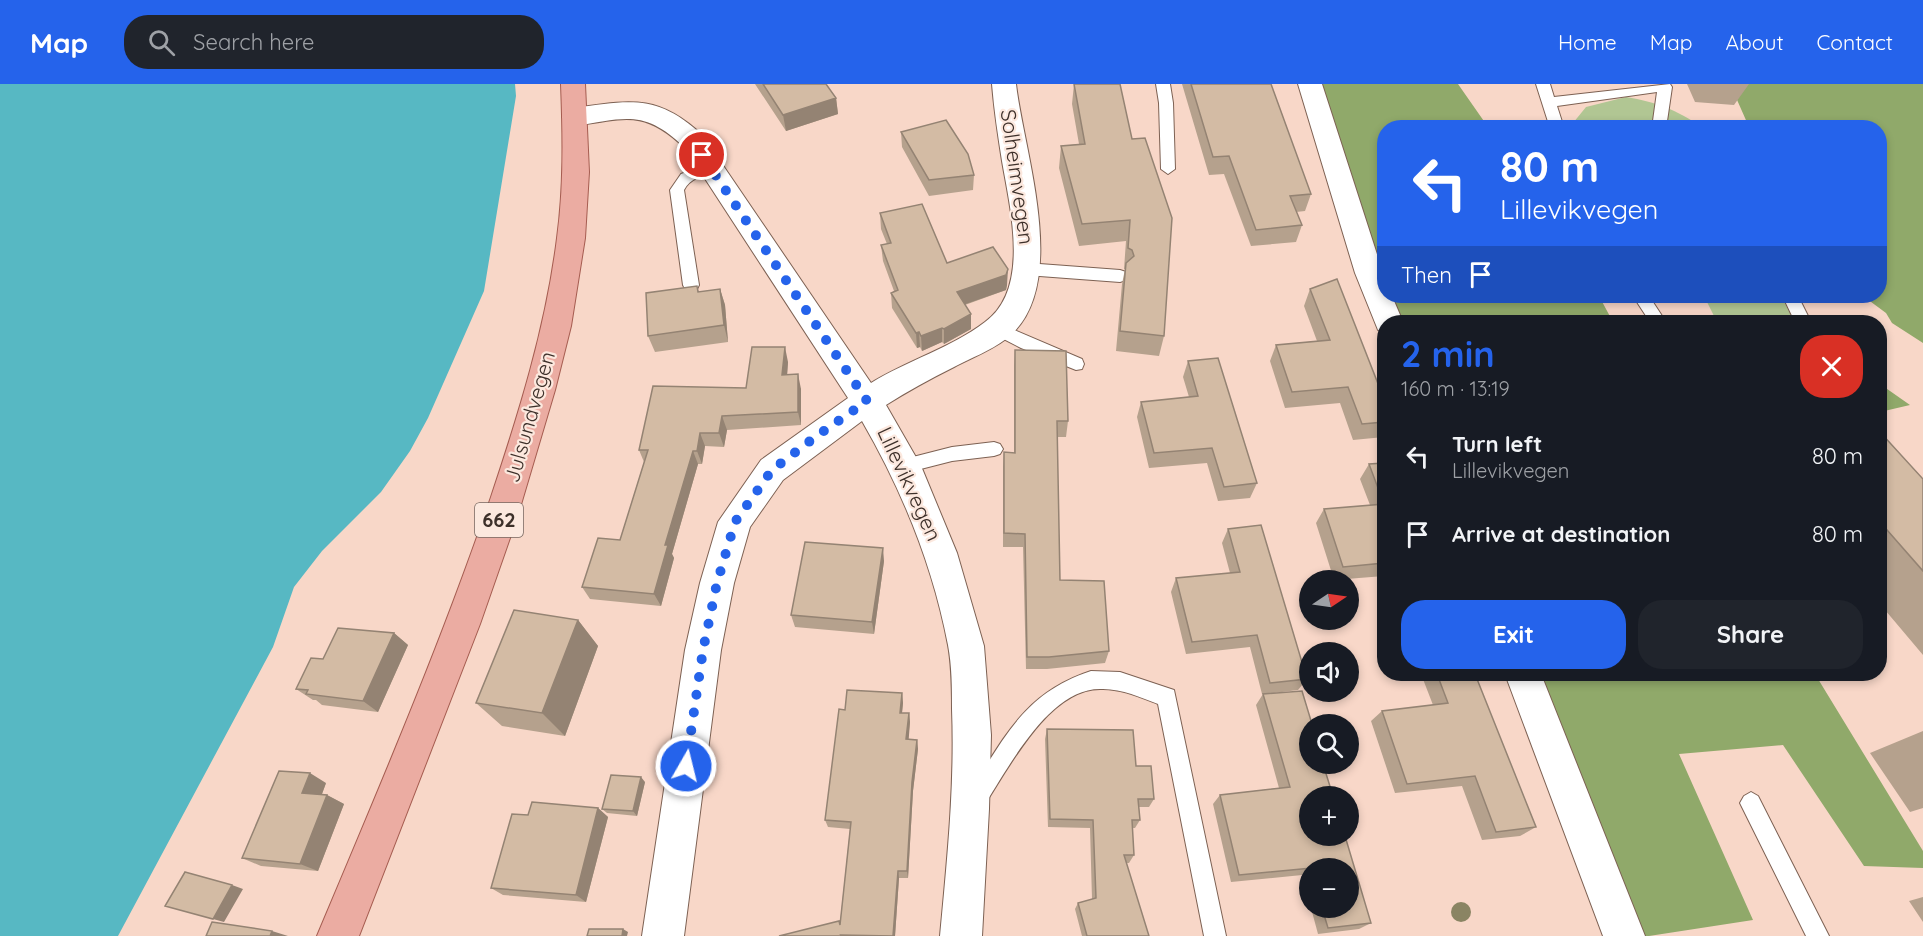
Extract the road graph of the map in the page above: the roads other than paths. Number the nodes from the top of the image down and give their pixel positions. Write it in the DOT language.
graph roads {
  1 [pos="573,84"];
  2 [pos="1004,84"];
  3 [pos="1163,84"];
  4 [pos="1310,84"];
  5 [pos="1543,84"];
  6 [pos="1549,102"];
  7 [pos="575,117"];
  8 [pos="1555,120"];
  9 [pos="1660,120"];
  10 [pos="711,168"];
  11 [pos="1168,169"];
  12 [pos="1026,269"];
  13 [pos="1120,276"];
  14 [pos="692,285"];
  15 [pos="1377,294"];
  16 [pos="998,329"];
  17 [pos="1076,364"];
  18 [pos="867,401"];
  19 [pos="994,449"];
  20 [pos="905,466"];
  21 [pos="1526,681"];
  22 [pos="1751,803"];
  23 [pos="970,809"];
  24 [pos="338,936"];
  25 [pos="663,936"];
  26 [pos="961,936"];
  27 [pos="1215,936"];
  28 [pos="1624,936"];
  29 [pos="1818,936"];
  1 -- 7 [label="main road, Julsundvegen / 662"];
  2 -- 12 [label="street, Solheimvegen"];
  3 -- 11 [label="lane"];
  4 -- 15 [label="street"];
  5 -- 6 [label="lane"];
  6 -- 8 [label="lane"];
  6 -- 9 [label="lane"];
  7 -- 10 [label="street, Lillevikvegen"];
  7 -- 24 [label="main road, Julsundvegen / 662"];
  10 -- 14 [label="lane"];
  10 -- 18 [label="street, Lillevikvegen"];
  12 -- 13 [label="lane"];
  12 -- 16 [label="street, Solheimvegen"];
  16 -- 17 [label="lane"];
  16 -- 18 [label="street, Solheimvegen"];
  18 -- 20 [label="street, Lillevikvegen"];
  18 -- 25 [label="street, Solheimvegen"];
  19 -- 20 [label="lane"];
  20 -- 23 [label="street, Lillevikvegen"];
  21 -- 28 [label="street"];
  22 -- 29 [label="lane"];
  23 -- 26 [label="street, Lillevikvegen"];
  23 -- 27 [label="lane"];
}
